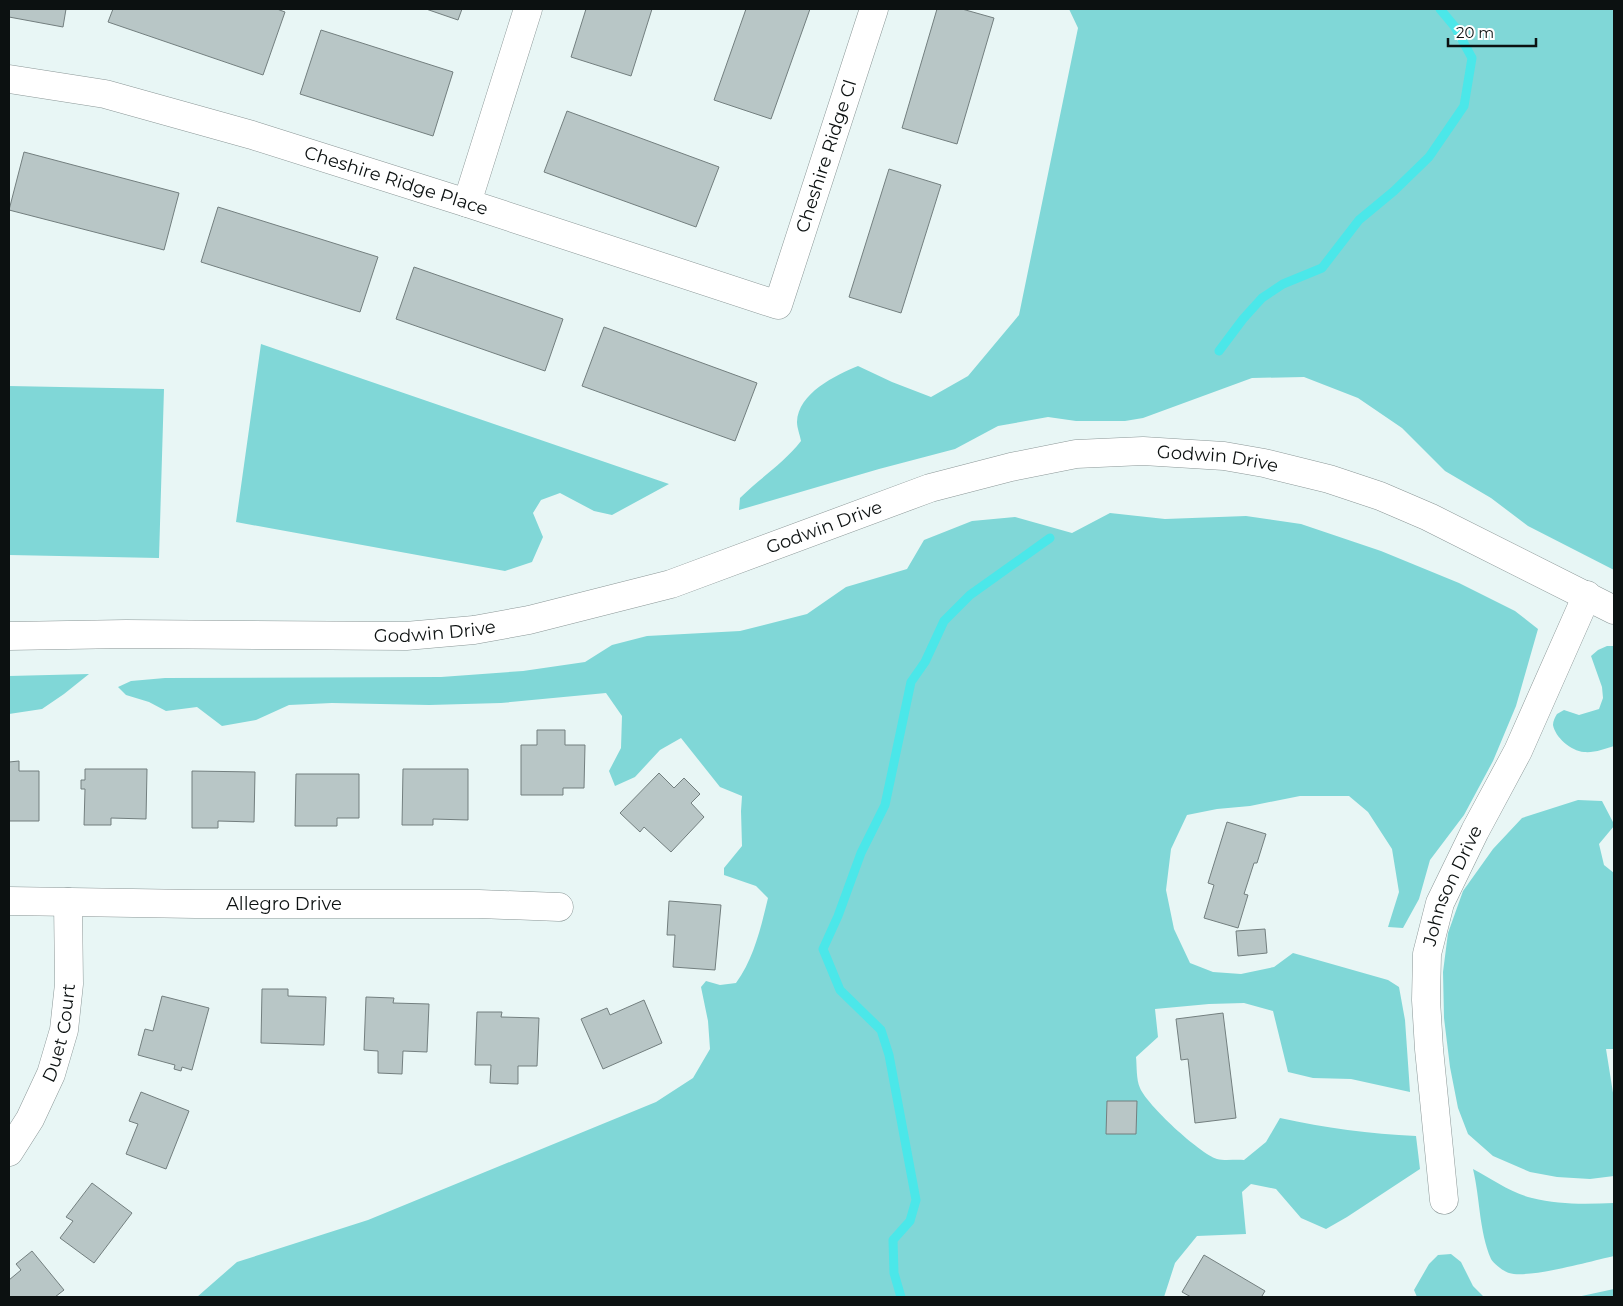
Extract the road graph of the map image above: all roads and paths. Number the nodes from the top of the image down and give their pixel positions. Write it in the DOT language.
graph roads {
  1 [pos="528,9"];
  2 [pos="874,9"];
  3 [pos="9,79"];
  4 [pos="467,203"];
  5 [pos="778,305"];
  6 [pos="1587,595"];
  7 [pos="1614,610"];
  8 [pos="9,636"];
  9 [pos="9,901"];
  10 [pos="68,902"];
  11 [pos="559,907"];
  12 [pos="9,1152"];
  13 [pos="1444,1200"];
  1 -- 4 [label="street"];
  2 -- 5 [label="street, Cheshire Ridge Cl"];
  3 -- 4 [label="street, Cheshire Ridge Place"];
  4 -- 5 [label="street, Cheshire Ridge Place"];
  6 -- 7 [label="street, Godwin Drive"];
  6 -- 8 [label="street, Godwin Drive"];
  6 -- 13 [label="street, Johnson Drive"];
  9 -- 10 [label="street, Allegro Drive"];
  10 -- 11 [label="street, Allegro Drive"];
  10 -- 12 [label="street, Duet Court"];
}
